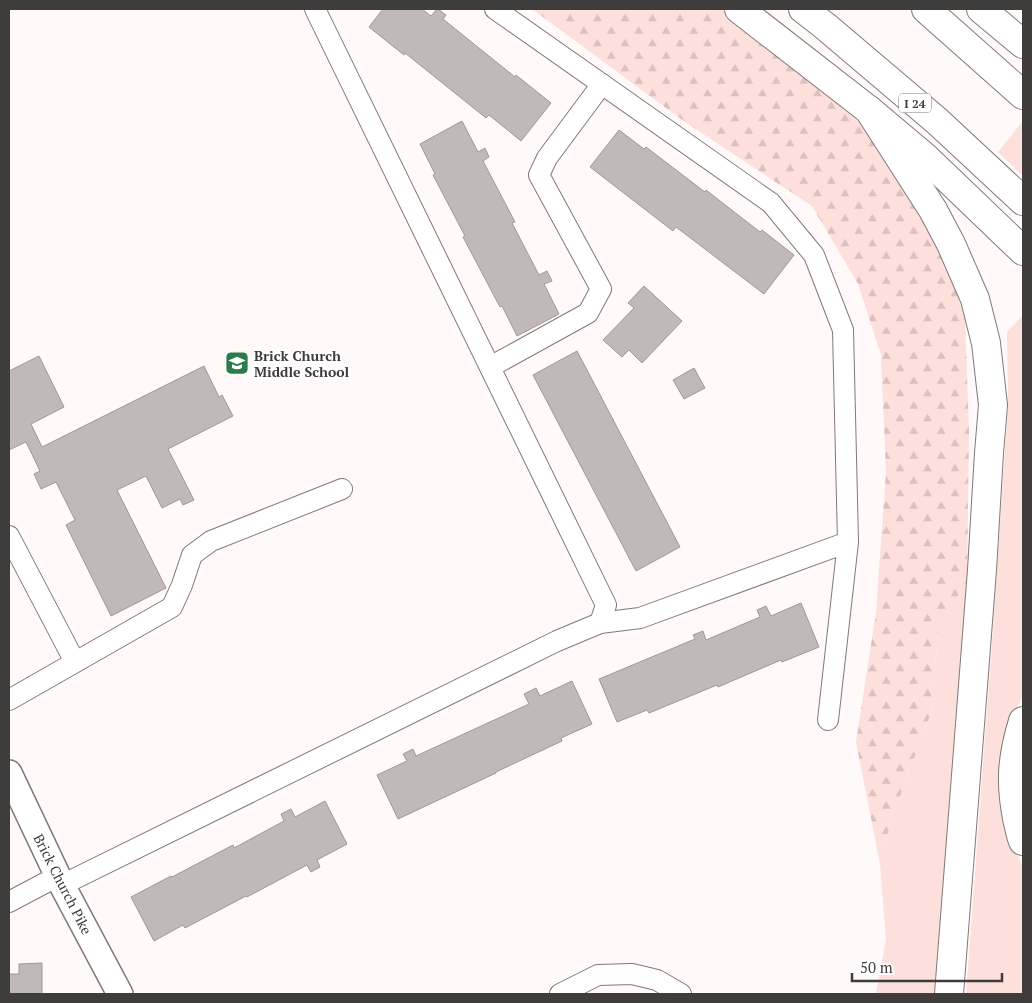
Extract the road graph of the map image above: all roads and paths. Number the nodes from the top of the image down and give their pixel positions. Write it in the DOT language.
graph roads {
  1 [pos="315,9"];
  2 [pos="495,9"];
  3 [pos="739,9"];
  4 [pos="803,9"];
  5 [pos="926,9"];
  6 [pos="981,9"];
  7 [pos="1023,44"];
  8 [pos="602,84"];
  9 [pos="1023,95"];
  10 [pos="869,110"];
  11 [pos="1023,202"];
  12 [pos="1023,251"];
  13 [pos="490,367"];
  14 [pos="342,489"];
  15 [pos="9,536"];
  16 [pos="848,542"];
  17 [pos="600,624"];
  18 [pos="75,662"];
  19 [pos="9,700"];
  20 [pos="828,720"];
  21 [pos="1023,722"];
  22 [pos="9,774"];
  23 [pos="1023,841"];
  24 [pos="60,880"];
  25 [pos="9,902"];
  26 [pos="120,994"];
  27 [pos="560,994"];
  28 [pos="681,994"];
  29 [pos="950,994"];
  1 -- 13 [label="street"];
  2 -- 8 [label="street"];
  3 -- 10 [label="highway"];
  4 -- 11 [label="highway, I 24"];
  5 -- 9 [label="highway"];
  6 -- 7 [label="highway"];
  8 -- 13 [label="street"];
  8 -- 16 [label="street"];
  10 -- 12 [label="highway"];
  10 -- 29 [label="highway"];
  13 -- 17 [label="street"];
  14 -- 18 [label="street"];
  15 -- 18 [label="street"];
  16 -- 17 [label="street"];
  16 -- 20 [label="street"];
  17 -- 24 [label="street"];
  18 -- 19 [label="street"];
  21 -- 23 [label="highway"];
  22 -- 24 [label="main road, Brick Church Pike"];
  24 -- 25 [label="street"];
  24 -- 26 [label="main road, Brick Church Pike"];
  27 -- 28 [label="street"];
}
